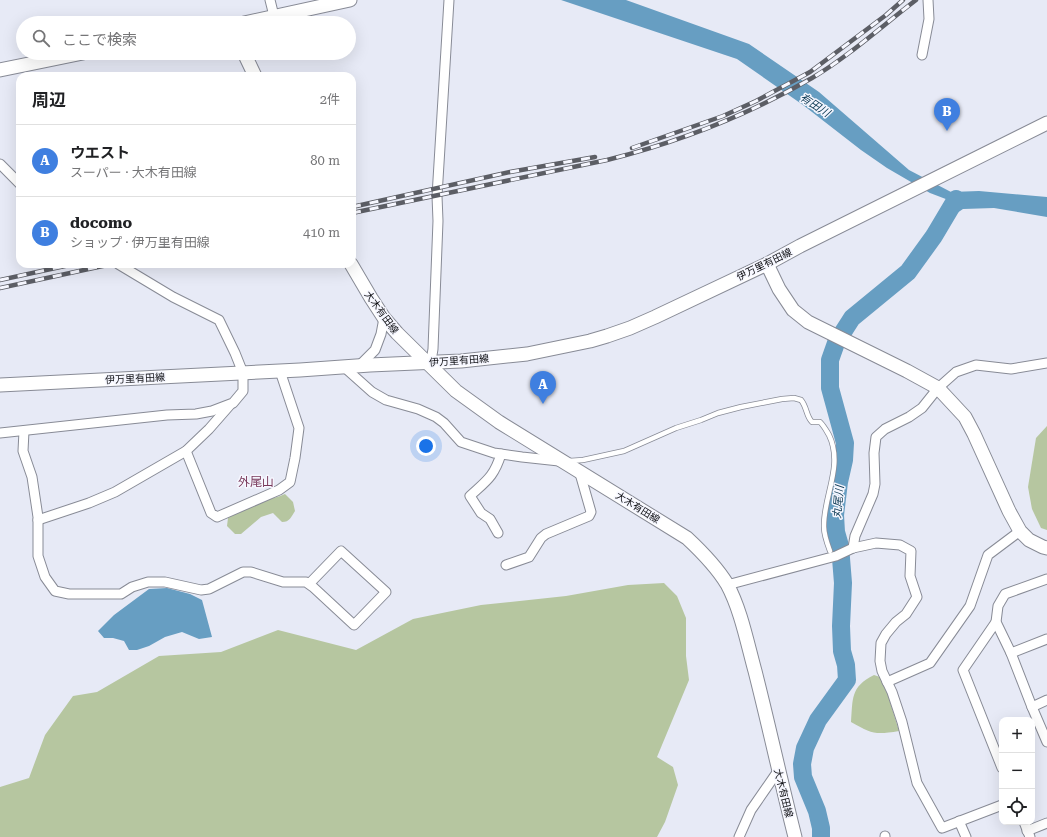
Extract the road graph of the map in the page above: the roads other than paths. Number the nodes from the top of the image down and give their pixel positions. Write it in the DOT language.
graph roads {
  1 [pos="270,0"];
  2 [pos="350,0"];
  3 [pos="449,0"];
  4 [pos="928,0"];
  5 [pos="274,16"];
  6 [pos="922,55"];
  7 [pos="49,60"];
  8 [pos="247,60"];
  9 [pos="0,70"];
  10 [pos="253,72"];
  11 [pos="1047,123"];
  12 [pos="0,164"];
  13 [pos="16,180"];
  14 [pos="767,264"];
  15 [pos="125,268"];
  16 [pos="353,268"];
  17 [pos="384,318"];
  18 [pos="428,362"];
  19 [pos="1047,363"];
  20 [pos="359,366"];
  21 [pos="344,367"];
  22 [pos="280,371"];
  23 [pos="243,373"];
  24 [pos="0,385"];
  25 [pos="938,388"];
  26 [pos="233,403"];
  27 [pos="24,431"];
  28 [pos="0,433"];
  29 [pos="186,451"];
  30 [pos="501,454"];
  31 [pos="564,461"];
  32 [pos="579,470"];
  33 [pos="38,520"];
  34 [pos="1020,531"];
  35 [pos="498,533"];
  36 [pos="853,548"];
  37 [pos="1047,548"];
  38 [pos="830,551"];
  39 [pos="506,565"];
  40 [pos="1047,579"];
  41 [pos="308,584"];
  42 [pos="727,585"];
  43 [pos="996,622"];
  44 [pos="1047,639"];
  45 [pos="1011,653"];
  46 [pos="887,682"];
  47 [pos="1047,700"];
  48 [pos="1032,707"];
  49 [pos="1047,742"];
  50 [pos="999,760"];
  51 [pos="778,771"];
  52 [pos="999,806"];
  53 [pos="959,822"];
  54 [pos="1047,823"];
  55 [pos="1029,834"];
  56 [pos="739,837"];
  57 [pos="795,837"];
  58 [pos="966,837"];
  1 -- 5 [label="street"];
  2 -- 5 [label="main road"];
  3 -- 18 [label="street"];
  4 -- 6 [label="street"];
  7 -- 9 [label="main road"];
  8 -- 10 [label="main road"];
  11 -- 14 [label="main road, 伊万里有田線"];
  12 -- 13 [label="street"];
  14 -- 18 [label="main road, 伊万里有田線"];
  14 -- 25 [label="main road"];
  15 -- 23 [label="street"];
  16 -- 17 [label="main road, 大木有田線"];
  17 -- 18 [label="main road, 大木有田線"];
  17 -- 20 [label="street"];
  18 -- 20 [label="main road, 伊万里有田線"];
  18 -- 31 [label="main road, 大木有田線"];
  19 -- 25 [label="street"];
  20 -- 21 [label="main road, 伊万里有田線"];
  21 -- 22 [label="main road, 伊万里有田線"];
  21 -- 30 [label="street"];
  22 -- 23 [label="main road, 伊万里有田線"];
  22 -- 29 [label="street"];
  23 -- 24 [label="main road, 伊万里有田線"];
  23 -- 26 [label="street"];
  25 -- 34 [label="main road"];
  25 -- 36 [label="street"];
  26 -- 27 [label="street"];
  26 -- 29 [label="street"];
  27 -- 28 [label="street"];
  27 -- 33 [label="street"];
  29 -- 33 [label="street"];
  30 -- 31 [label="street"];
  30 -- 35 [label="street"];
  31 -- 32 [label="main road, 大木有田線"];
  31 -- 38 [label="lane"];
  32 -- 39 [label="street"];
  32 -- 42 [label="main road, 大木有田線"];
  33 -- 41 [label="street"];
  34 -- 37 [label="main road"];
  34 -- 46 [label="street"];
  36 -- 42 [label="street"];
  36 -- 46 [label="street"];
  40 -- 43 [label="street"];
  41 -- 41 [label="street"];
  42 -- 51 [label="main road, 大木有田線"];
  43 -- 45 [label="street"];
  43 -- 50 [label="street"];
  44 -- 45 [label="street"];
  45 -- 48 [label="street"];
  46 -- 53 [label="street"];
  47 -- 48 [label="street"];
  48 -- 49 [label="street"];
  51 -- 56 [label="street"];
  51 -- 57 [label="main road, 大木有田線"];
  52 -- 53 [label="street"];
  53 -- 58 [label="street"];
  54 -- 55 [label="street"];
}
